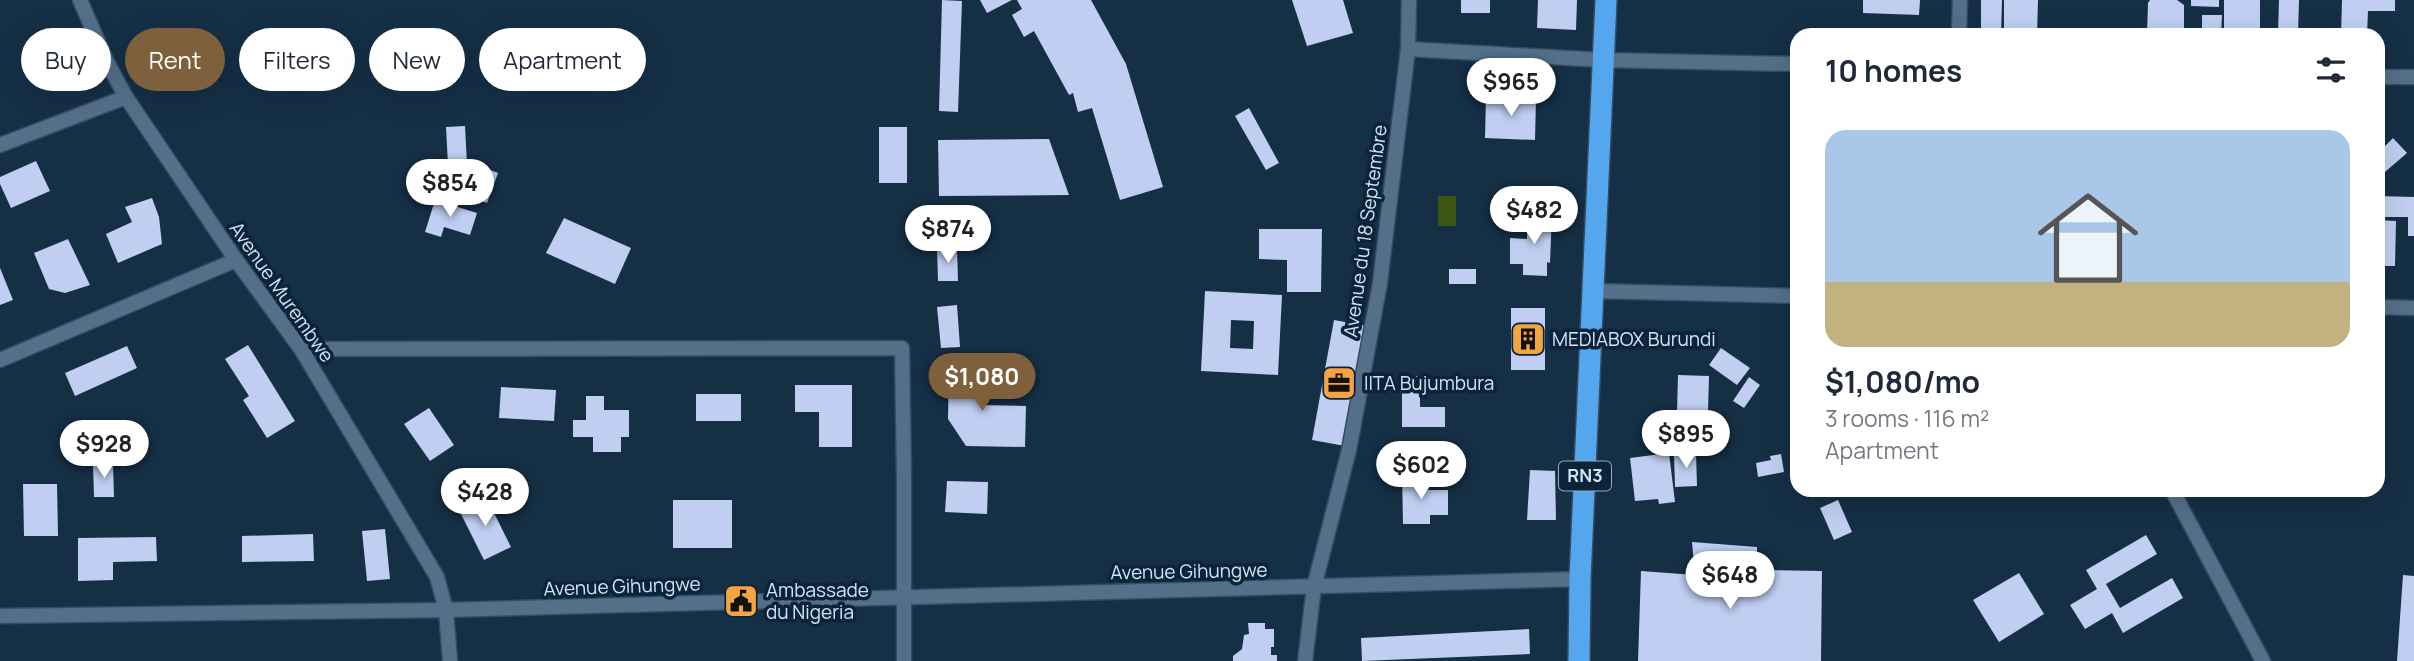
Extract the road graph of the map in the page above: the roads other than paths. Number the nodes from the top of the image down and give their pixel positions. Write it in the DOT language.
graph roads {
  1 [pos="80,0"];
  2 [pos="1409,0"];
  3 [pos="1606,0"];
  4 [pos="1960,0"];
  5 [pos="1959,28"];
  6 [pos="1408,49"];
  7 [pos="1603,60"];
  8 [pos="1790,64"];
  9 [pos="2385,76"];
  10 [pos="2414,77"];
  11 [pos="126,97"];
  12 [pos="0,145"];
  13 [pos="236,260"];
  14 [pos="1594,291"];
  15 [pos="1790,296"];
  16 [pos="2385,307"];
  17 [pos="2414,308"];
  18 [pos="301,349"];
  19 [pos="0,360"];
  20 [pos="2176,497"];
  21 [pos="1580,579"];
  22 [pos="1314,587"];
  23 [pos="904,597"];
  24 [pos="446,610"];
  25 [pos="0,616"];
  26 [pos="450,661"];
  27 [pos="904,661"];
  28 [pos="1305,661"];
  29 [pos="1579,661"];
  30 [pos="2263,661"];
  1 -- 11 [label="street, Avenue Murembwe"];
  2 -- 6 [label="street, Avenue du 18 Septembre"];
  3 -- 7 [label="highway, RN3"];
  4 -- 5 [label="street"];
  6 -- 7 [label="street"];
  6 -- 22 [label="street, Avenue du 18 Septembre"];
  7 -- 8 [label="street"];
  7 -- 14 [label="highway, RN3"];
  9 -- 10 [label="street"];
  11 -- 12 [label="street"];
  11 -- 13 [label="street, Avenue Murembwe"];
  13 -- 18 [label="street, Avenue Murembwe"];
  13 -- 19 [label="street"];
  14 -- 15 [label="street"];
  14 -- 21 [label="highway, RN3"];
  16 -- 17 [label="street"];
  18 -- 23 [label="street"];
  18 -- 24 [label="street, Avenue Murembwe"];
  20 -- 30 [label="street"];
  21 -- 22 [label="street, Avenue Gihungwe"];
  21 -- 29 [label="highway, RN3"];
  22 -- 23 [label="street, Avenue Gihungwe"];
  22 -- 28 [label="street, Avenue du 18 Septembre"];
  23 -- 24 [label="street, Avenue Gihungwe"];
  23 -- 27 [label="street"];
  24 -- 25 [label="street, Avenue Gihungwe"];
  24 -- 26 [label="street, Avenue Murembwe"];
}
